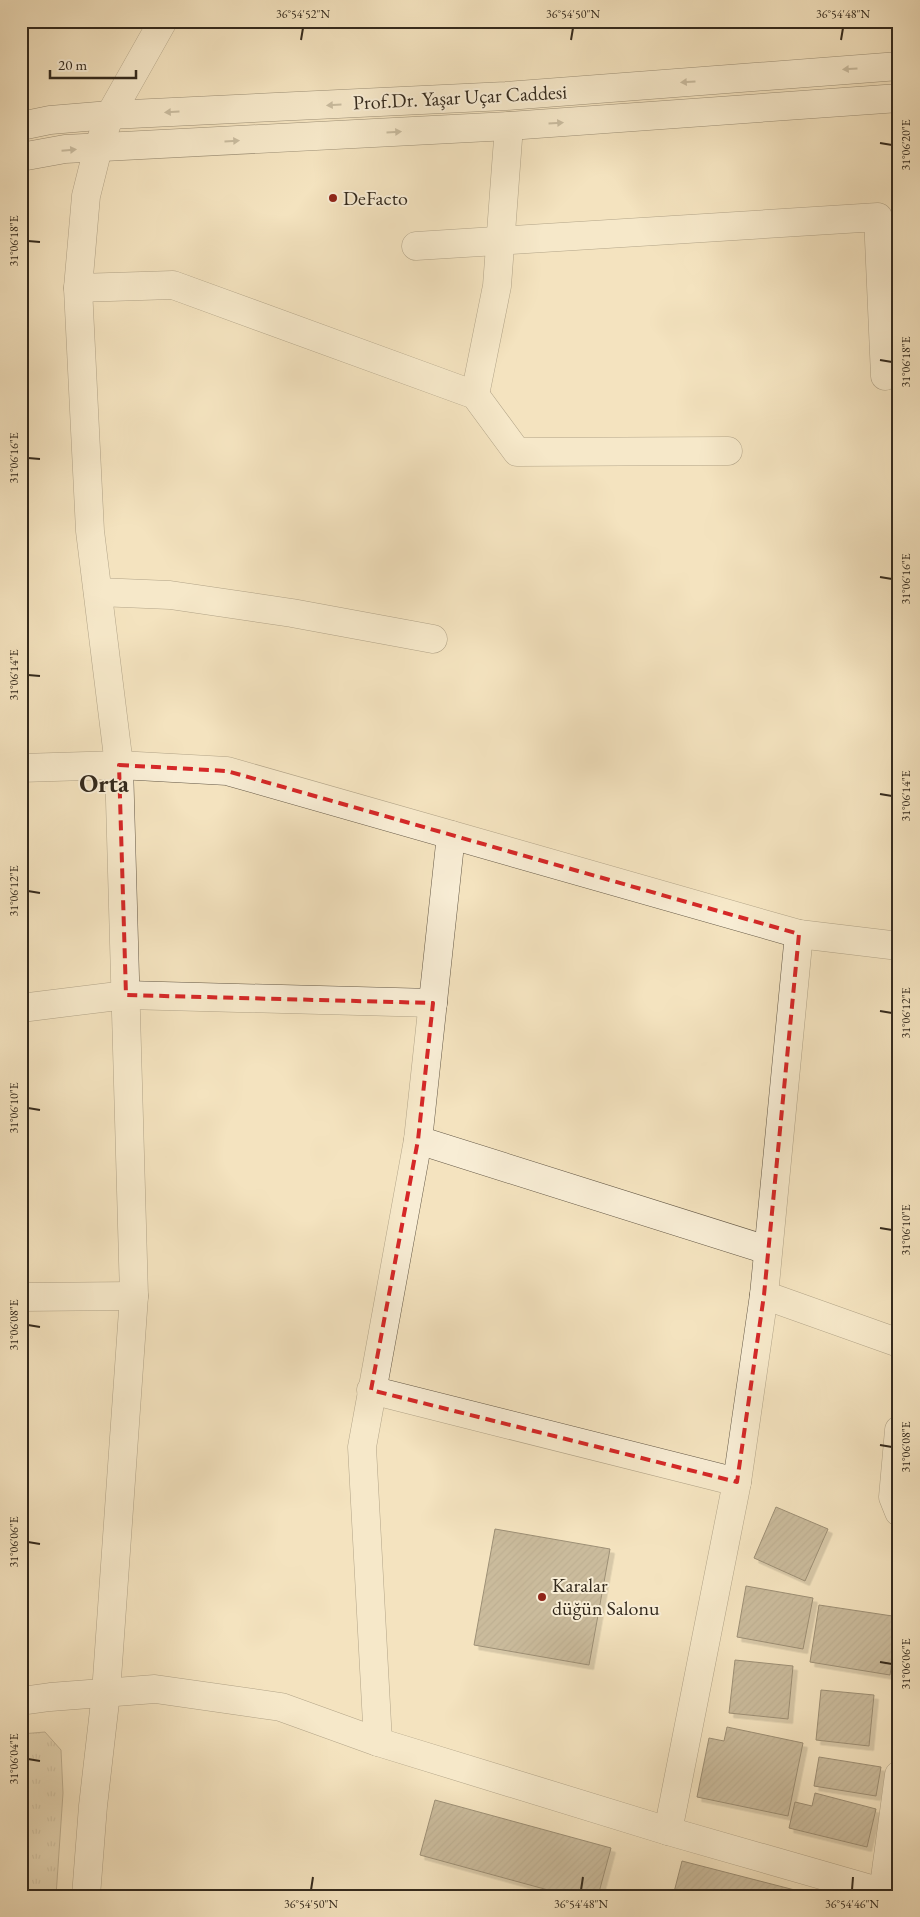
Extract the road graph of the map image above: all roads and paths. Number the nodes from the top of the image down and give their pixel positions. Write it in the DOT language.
graph roads {
  1 [pos="163,21"];
  2 [pos="899,66"];
  3 [pos="899,98"];
  4 [pos="110,116"];
  5 [pos="21,126"];
  6 [pos="509,126"];
  7 [pos="98,148"];
  8 [pos="21,158"];
  9 [pos="889,238"];
  10 [pos="500,240"];
  11 [pos="416,246"];
  12 [pos="78,288"];
  13 [pos="885,376"];
  14 [pos="475,395"];
  15 [pos="728,451"];
  16 [pos="98,592"];
  17 [pos="433,639"];
  18 [pos="119,765"];
  19 [pos="21,768"];
  20 [pos="450,836"];
  21 [pos="798,934"];
  22 [pos="899,946"];
  23 [pos="126,995"];
  24 [pos="433,1003"];
  25 [pos="21,1008"];
  26 [pos="418,1140"];
  27 [pos="767,1250"];
  28 [pos="764,1295"];
  29 [pos="134,1296"];
  30 [pos="21,1297"];
  31 [pos="899,1343"];
  32 [pos="371,1390"];
  33 [pos="899,1430"];
  34 [pos="736,1482"];
  35 [pos="899,1512"];
  36 [pos="106,1693"];
  37 [pos="21,1701"];
  38 [pos="378,1742"];
  39 [pos="899,1775"];
  40 [pos="668,1831"];
  41 [pos="889,1894"];
  42 [pos="86,1896"];
  1 -- 4 [label="street"];
  2 -- 4 [label="street, Prof.Dr. Yaşar Uçar Caddesi, one-way"];
  6 -- 3 [label="street, one-way"];
  4 -- 5 [label="street, Prof.Dr. Yaşar Uçar Caddesi"];
  4 -- 7 [label="street"];
  7 -- 6 [label="street, one-way"];
  6 -- 10 [label="street"];
  8 -- 7 [label="street, one-way"];
  7 -- 12 [label="street"];
  9 -- 10 [label="street"];
  9 -- 13 [label="street"];
  10 -- 11 [label="street"];
  10 -- 14 [label="street"];
  12 -- 14 [label="street"];
  12 -- 16 [label="street"];
  14 -- 15 [label="street"];
  16 -- 17 [label="street"];
  16 -- 18 [label="street"];
  18 -- 19 [label="street"];
  18 -- 20 [label="street"];
  18 -- 23 [label="street"];
  20 -- 21 [label="street"];
  20 -- 24 [label="street"];
  21 -- 22 [label="street"];
  21 -- 27 [label="street"];
  23 -- 24 [label="street"];
  23 -- 25 [label="street"];
  23 -- 29 [label="street"];
  24 -- 26 [label="street"];
  26 -- 27 [label="street"];
  26 -- 32 [label="street"];
  27 -- 28 [label="street"];
  28 -- 31 [label="street"];
  28 -- 34 [label="street"];
  29 -- 30 [label="street"];
  29 -- 36 [label="street"];
  32 -- 34 [label="street"];
  32 -- 38 [label="street"];
  33 -- 35 [label="street"];
  34 -- 40 [label="street"];
  36 -- 37 [label="street"];
  36 -- 38 [label="street"];
  36 -- 42 [label="street"];
  38 -- 40 [label="street"];
  39 -- 41 [label="street"];
  40 -- 41 [label="street"];
}
